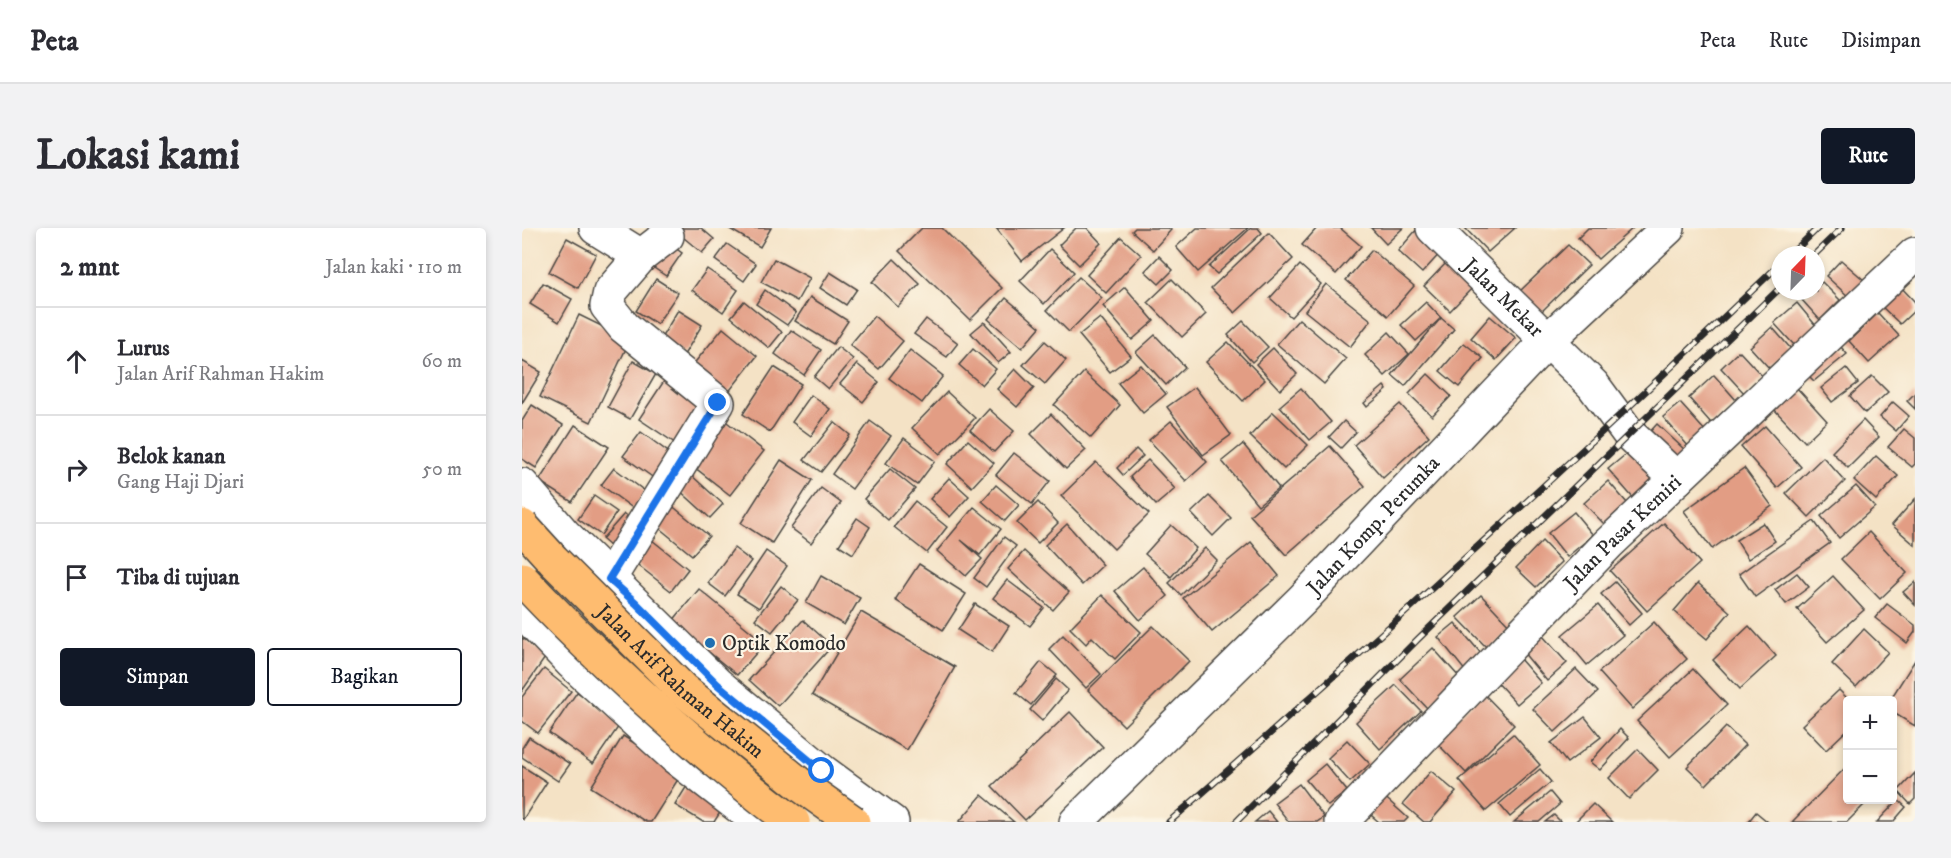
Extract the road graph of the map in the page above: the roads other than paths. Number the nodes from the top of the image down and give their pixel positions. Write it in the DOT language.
graph roads {
  1 [pos="596,228"];
  2 [pos="1433,228"];
  3 [pos="1668,228"];
  4 [pos="667,236"];
  5 [pos="1915,254"];
  6 [pos="641,256"];
  7 [pos="1548,340"];
  8 [pos="1677,479"];
  9 [pos="522,485"];
  10 [pos="522,526"];
  11 [pos="522,579"];
  12 [pos="609,579"];
  13 [pos="636,603"];
  14 [pos="522,611"];
  15 [pos="587,676"];
  16 [pos="759,822"];
  17 [pos="793,822"];
  18 [pos="853,822"];
  19 [pos="892,822"];
  20 [pos="1076,822"];
  21 [pos="1341,822"];
  1 -- 6 [label="street"];
  2 -- 7 [label="street, Jalan Mekar"];
  3 -- 7 [label="street, Jalan Komp. Perumka"];
  4 -- 6 [label="street"];
  5 -- 8 [label="street, Jalan Pasar Kemiri"];
  6 -- 12 [label="street"];
  7 -- 8 [label="street, Jalan Mekar"];
  7 -- 20 [label="street, Jalan Komp. Perumka"];
  8 -- 21 [label="street, Jalan Pasar Kemiri"];
  9 -- 12 [label="street, Jalan Arif Rahman Hakim"];
  10 -- 18 [label="highway, Jalan Arif Rahman Hakim, bridge"];
  11 -- 17 [label="highway, Jalan Arif Rahman Hakim, bridge"];
  12 -- 13 [label="street, Jalan Arif Rahman Hakim"];
  13 -- 15 [label="street"];
  13 -- 19 [label="street, Jalan Arif Rahman Hakim"];
  14 -- 15 [label="street"];
  15 -- 16 [label="street"];
}
